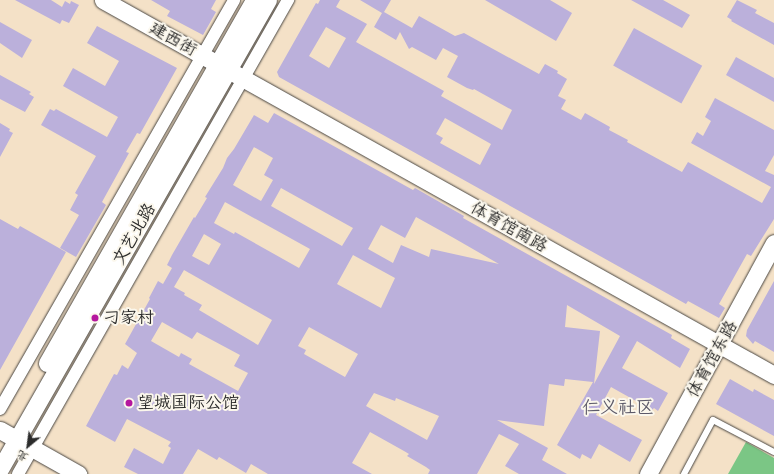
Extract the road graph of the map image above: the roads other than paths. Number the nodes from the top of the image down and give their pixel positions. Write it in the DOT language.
graph roads {
  1 [pos="103,0"];
  2 [pos="234,0"];
  3 [pos="254,0"];
  4 [pos="268,0"];
  5 [pos="288,0"];
  6 [pos="202,55"];
  7 [pos="223,66"];
  8 [pos="243,78"];
  9 [pos="774,244"];
  10 [pos="720,345"];
  11 [pos="774,375"];
  12 [pos="0,409"];
  13 [pos="6,437"];
  14 [pos="32,449"];
  15 [pos="774,452"];
  16 [pos="0,469"];
  17 [pos="18,474"];
  18 [pos="78,474"];
  19 [pos="648,474"];
  20 [pos="684,474"];
  1 -- 6 [label="street, 建西街"];
  2 -- 6 [label="street"];
  3 -- 7 [label="street, 文艺北路"];
  4 -- 7 [label="street, 文艺北路"];
  5 -- 8 [label="street"];
  6 -- 7 [label="street, 建西街"];
  6 -- 12 [label="street"];
  7 -- 8 [label="street, 建西街"];
  7 -- 13 [label="street, 文艺北路"];
  8 -- 10 [label="street, 体育馆南路"];
  8 -- 14 [label="street"];
  9 -- 10 [label="street, 体育馆东路"];
  10 -- 11 [label="street, 体育馆南路"];
  10 -- 19 [label="street, 体育馆东路"];
  13 -- 14 [label="street"];
  13 -- 16 [label="street, 文艺北路"];
  14 -- 17 [label="street"];
  14 -- 18 [label="street"];
  15 -- 20 [label="lane"];
}
